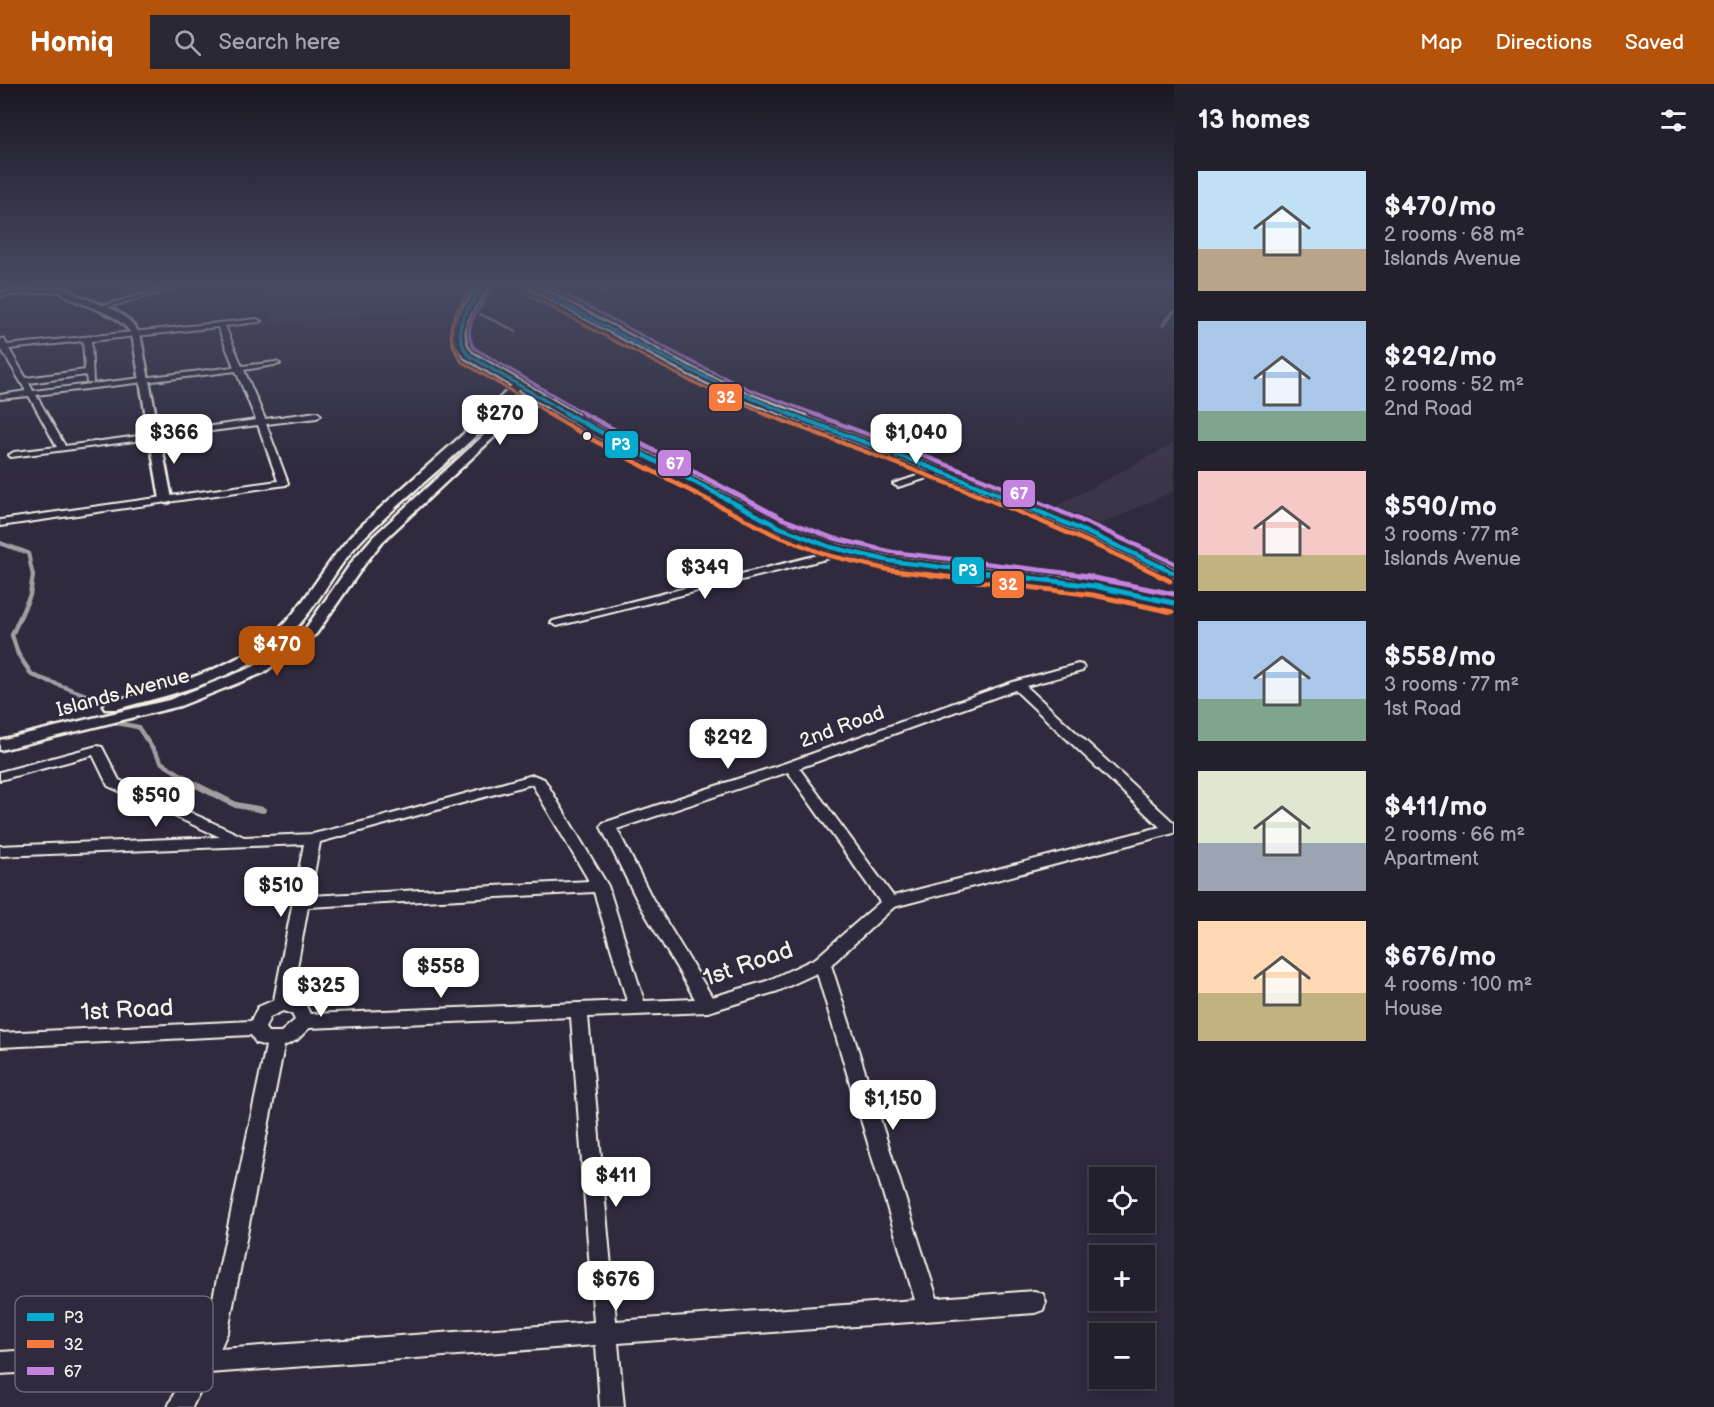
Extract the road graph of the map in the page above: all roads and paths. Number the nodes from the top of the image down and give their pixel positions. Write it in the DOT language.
graph roads {
  1 [pos="4,350"];
  2 [pos="88,350"];
  3 [pos="139,350"];
  4 [pos="232,350"];
  5 [pos="464,350"];
  6 [pos="650,350"];
  7 [pos="276,364"];
  8 [pos="240,368"];
  9 [pos="90,372"];
  10 [pos="145,380"];
  11 [pos="23,381"];
  12 [pos="517,385"];
  13 [pos="91,386"];
  14 [pos="30,393"];
  15 [pos="534,395"];
  16 [pos="0,397"];
  17 [pos="317,415"];
  18 [pos="261,421"];
  19 [pos="154,435"];
  20 [pos="63,449"];
  21 [pos="14,456"];
  22 [pos="941,471"];
  23 [pos="898,484"];
  24 [pos="166,499"];
  25 [pos="0,523"];
  26 [pos="846,551"];
  27 [pos="1174,573"];
  28 [pos="1174,603"];
  29 [pos="557,623"];
  30 [pos="1078,668"];
  31 [pos="1017,685"];
  32 [pos="0,735"];
  33 [pos="0,745"];
  34 [pos="790,766"];
  35 [pos="0,776"];
  36 [pos="1173,828"];
  37 [pos="314,839"];
  38 [pos="243,842"];
  39 [pos="0,850"];
  40 [pos="600,886"];
  41 [pos="302,902"];
  42 [pos="889,903"];
  43 [pos="822,963"];
  44 [pos="282,1005"];
  45 [pos="708,1005"];
  46 [pos="638,1008"];
  47 [pos="579,1011"];
  48 [pos="304,1021"];
  49 [pos="256,1028"];
  50 [pos="0,1040"];
  51 [pos="276,1042"];
  52 [pos="1035,1302"];
  53 [pos="929,1309"];
  54 [pos="217,1331"];
  55 [pos="213,1332"];
  56 [pos="607,1333"];
  57 [pos="213,1338"];
  58 [pos="213,1361"];
  59 [pos="15,1362"];
  60 [pos="0,1363"];
  61 [pos="187,1392"];
  62 [pos="180,1407"];
  63 [pos="612,1407"];
  1 -- 11 [label="street"];
  2 -- 9 [label="street"];
  3 -- 10 [label="street"];
  4 -- 8 [label="street"];
  5 -- 12 [label="main road"];
  6 -- 22 [label="street"];
  7 -- 8 [label="street"];
  8 -- 10 [label="street"];
  8 -- 18 [label="street"];
  9 -- 11 [label="street"];
  9 -- 13 [label="street"];
  10 -- 13 [label="street"];
  10 -- 19 [label="street"];
  11 -- 14 [label="street"];
  12 -- 15 [label="main road"];
  12 -- 32 [label="street, Islands Avenue"];
  13 -- 14 [label="street"];
  14 -- 16 [label="street"];
  14 -- 20 [label="street"];
  15 -- 26 [label="main road"];
  15 -- 33 [label="street, Islands Avenue"];
  17 -- 18 [label="street"];
  18 -- 19 [label="street"];
  18 -- 24 [label="street"];
  19 -- 20 [label="street"];
  19 -- 24 [label="street"];
  20 -- 21 [label="street"];
  22 -- 23 [label="street"];
  22 -- 27 [label="street"];
  24 -- 25 [label="street"];
  26 -- 28 [label="main road"];
  26 -- 29 [label="street"];
  30 -- 31 [label="street, 2nd Road"];
  31 -- 34 [label="street, 2nd Road"];
  31 -- 36 [label="street"];
  34 -- 42 [label="street"];
  34 -- 45 [label="street, 2nd Road"];
  35 -- 38 [label="street"];
  36 -- 42 [label="street, 1st Road"];
  37 -- 38 [label="street"];
  37 -- 40 [label="street"];
  37 -- 41 [label="street"];
  38 -- 39 [label="street"];
  40 -- 41 [label="street"];
  40 -- 46 [label="street"];
  41 -- 44 [label="street"];
  42 -- 43 [label="street, 1st Road"];
  43 -- 45 [label="street, 1st Road"];
  43 -- 53 [label="street"];
  44 -- 48 [label="street"];
  44 -- 49 [label="street"];
  45 -- 46 [label="street, 1st Road"];
  46 -- 47 [label="street, 1st Road"];
  47 -- 48 [label="street, 1st Road"];
  47 -- 56 [label="street"];
  48 -- 51 [label="street"];
  49 -- 50 [label="street, 1st Road"];
  49 -- 51 [label="street"];
  51 -- 54 [label="street"];
  52 -- 53 [label="street"];
  53 -- 56 [label="street"];
  54 -- 55 [label="street"];
  54 -- 57 [label="street"];
  56 -- 58 [label="street"];
  56 -- 63 [label="street"];
  59 -- 60 [label="street"];
  61 -- 62 [label="street"];
}
